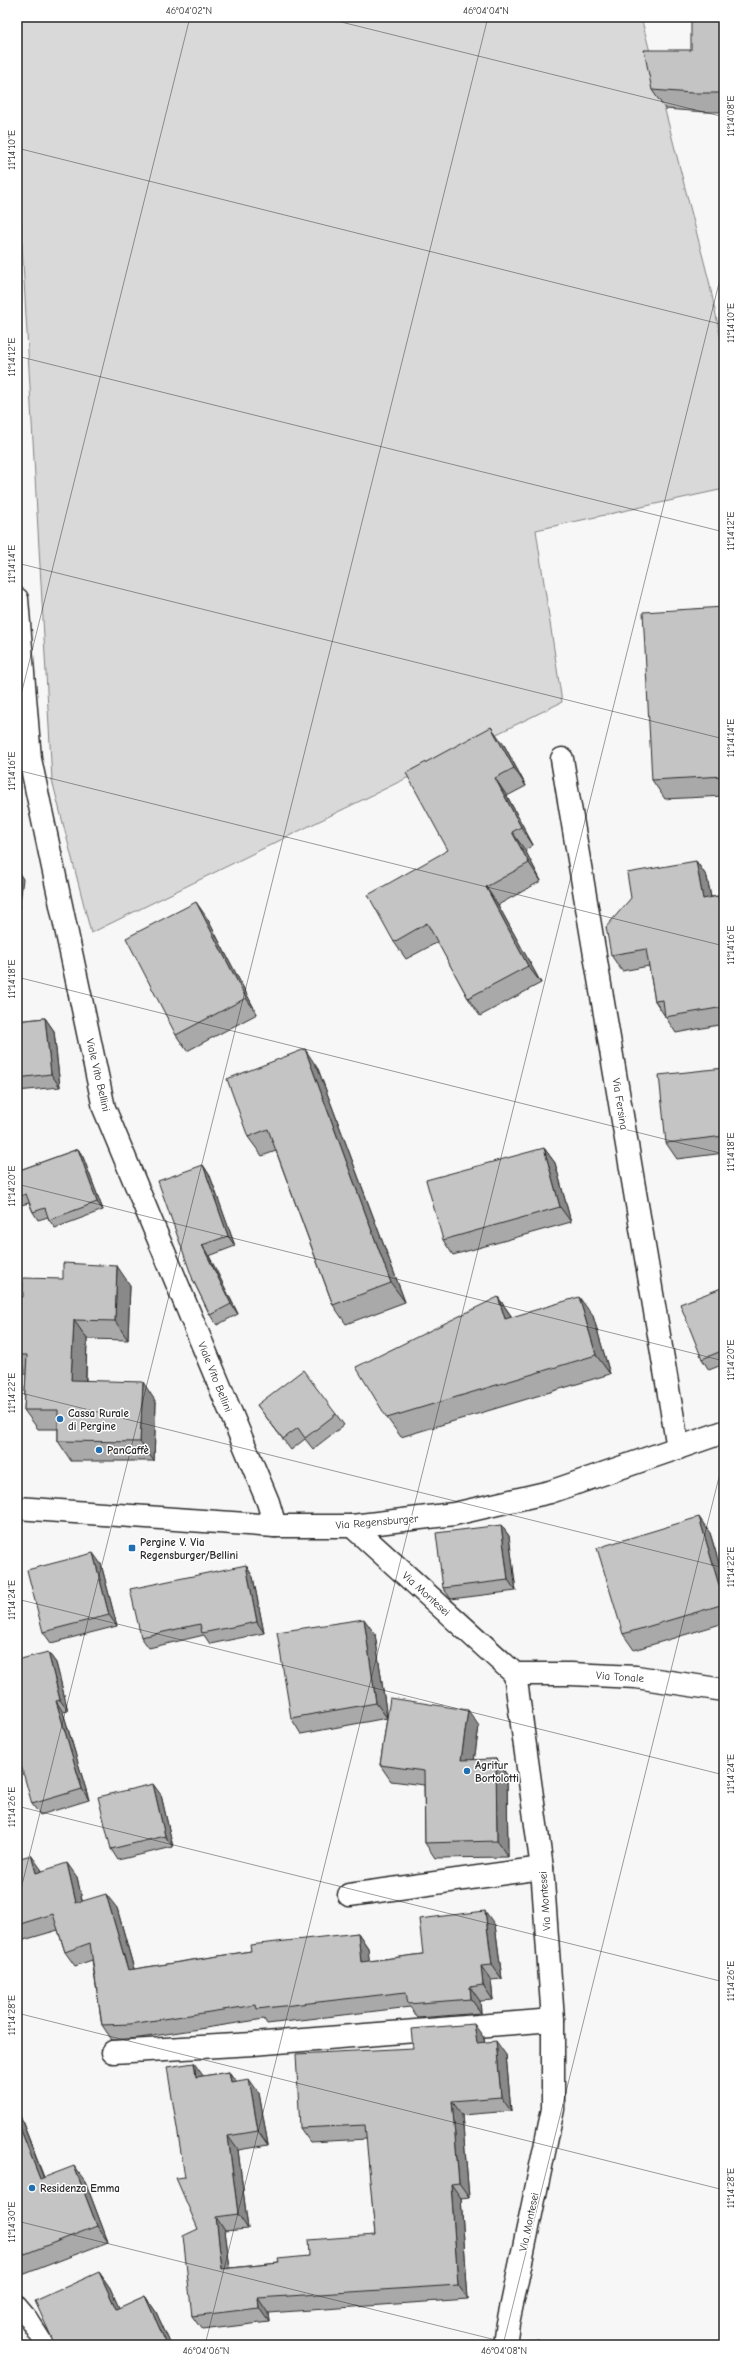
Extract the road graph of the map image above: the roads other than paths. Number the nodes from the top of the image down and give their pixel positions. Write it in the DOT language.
graph roads {
  1 [pos="17,599"];
  2 [pos="23,759"];
  3 [pos="562,759"];
  4 [pos="724,1432"];
  5 [pos="678,1448"];
  6 [pos="17,1508"];
  7 [pos="275,1526"];
  8 [pos="352,1526"];
  9 [pos="515,1674"];
  10 [pos="724,1690"];
  11 [pos="542,1868"];
  12 [pos="349,1895"];
  13 [pos="553,2020"];
  14 [pos="113,2052"];
  15 [pos="17,2305"];
  16 [pos="45,2345"];
  17 [pos="505,2345"];
  1 -- 2 [label="street, Viale Vito Bellini"];
  2 -- 7 [label="street, Viale Vito Bellini"];
  3 -- 5 [label="street, Via Fersina"];
  4 -- 5 [label="street, Via Regensburger"];
  5 -- 8 [label="street, Via Regensburger"];
  6 -- 7 [label="street, Via Regensburger"];
  7 -- 8 [label="street, Via Regensburger"];
  8 -- 9 [label="street, Via Montesei"];
  9 -- 10 [label="street, Via Tonale"];
  9 -- 11 [label="street, Via Montesei"];
  11 -- 12 [label="street"];
  11 -- 13 [label="street, Via Montesei"];
  13 -- 14 [label="street"];
  13 -- 17 [label="street, Via Montesei"];
  15 -- 16 [label="lane"];
}
